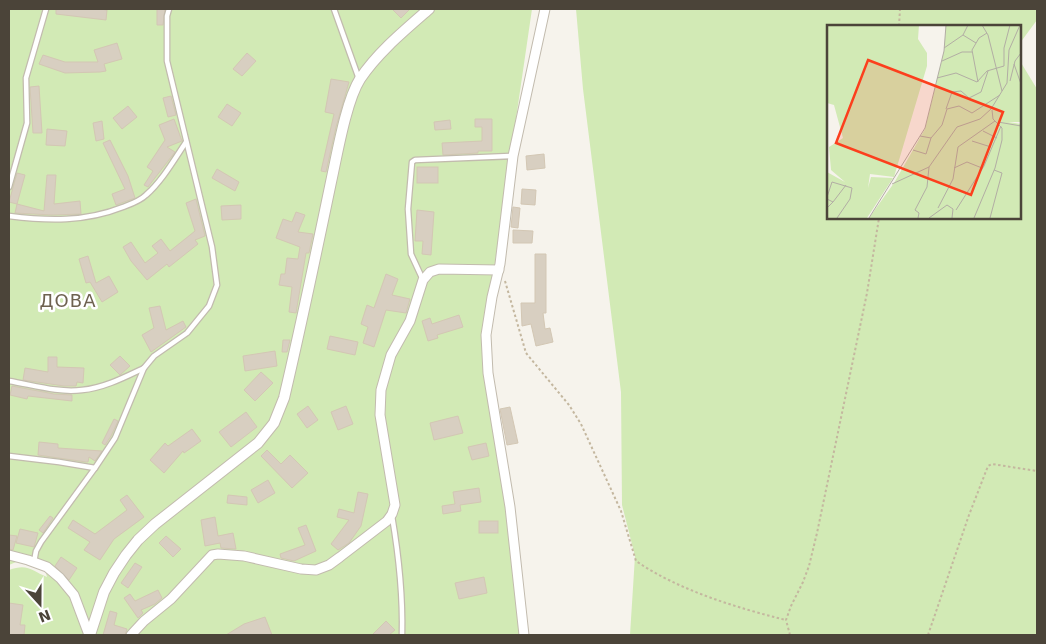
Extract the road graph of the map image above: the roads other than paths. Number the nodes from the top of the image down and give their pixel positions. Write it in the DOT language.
graph roads {
  1 [pos="46,9"];
  2 [pos="169,9"];
  3 [pos="334,9"];
  4 [pos="429,9"];
  5 [pos="545,9"];
  6 [pos="360,80"];
  7 [pos="186,142"];
  8 [pos="513,156"];
  9 [pos="9,187"];
  10 [pos="9,216"];
  11 [pos="500,267"];
  12 [pos="423,280"];
  13 [pos="144,368"];
  14 [pos="9,381"];
  15 [pos="9,456"];
  16 [pos="95,468"];
  17 [pos="392,514"];
  18 [pos="9,555"];
  19 [pos="20,558"];
  20 [pos="9,561"];
  21 [pos="34,562"];
  22 [pos="90,635"];
  23 [pos="130,635"];
  24 [pos="402,635"];
  25 [pos="524,635"];
  1 -- 9 [label="lane"];
  2 -- 7 [label="lane"];
  3 -- 6 [label="lane"];
  4 -- 6 [label="street"];
  5 -- 8 [label="street"];
  6 -- 22 [label="street"];
  7 -- 10 [label="lane"];
  7 -- 13 [label="lane"];
  8 -- 11 [label="street"];
  8 -- 12 [label="lane"];
  11 -- 12 [label="street"];
  11 -- 25 [label="street"];
  12 -- 17 [label="street"];
  13 -- 14 [label="lane"];
  13 -- 16 [label="lane"];
  15 -- 16 [label="lane"];
  16 -- 21 [label="lane"];
  17 -- 23 [label="street"];
  17 -- 24 [label="lane"];
  18 -- 19 [label="street"];
  19 -- 20 [label="lane"];
  19 -- 21 [label="street"];
  21 -- 22 [label="street"];
}
